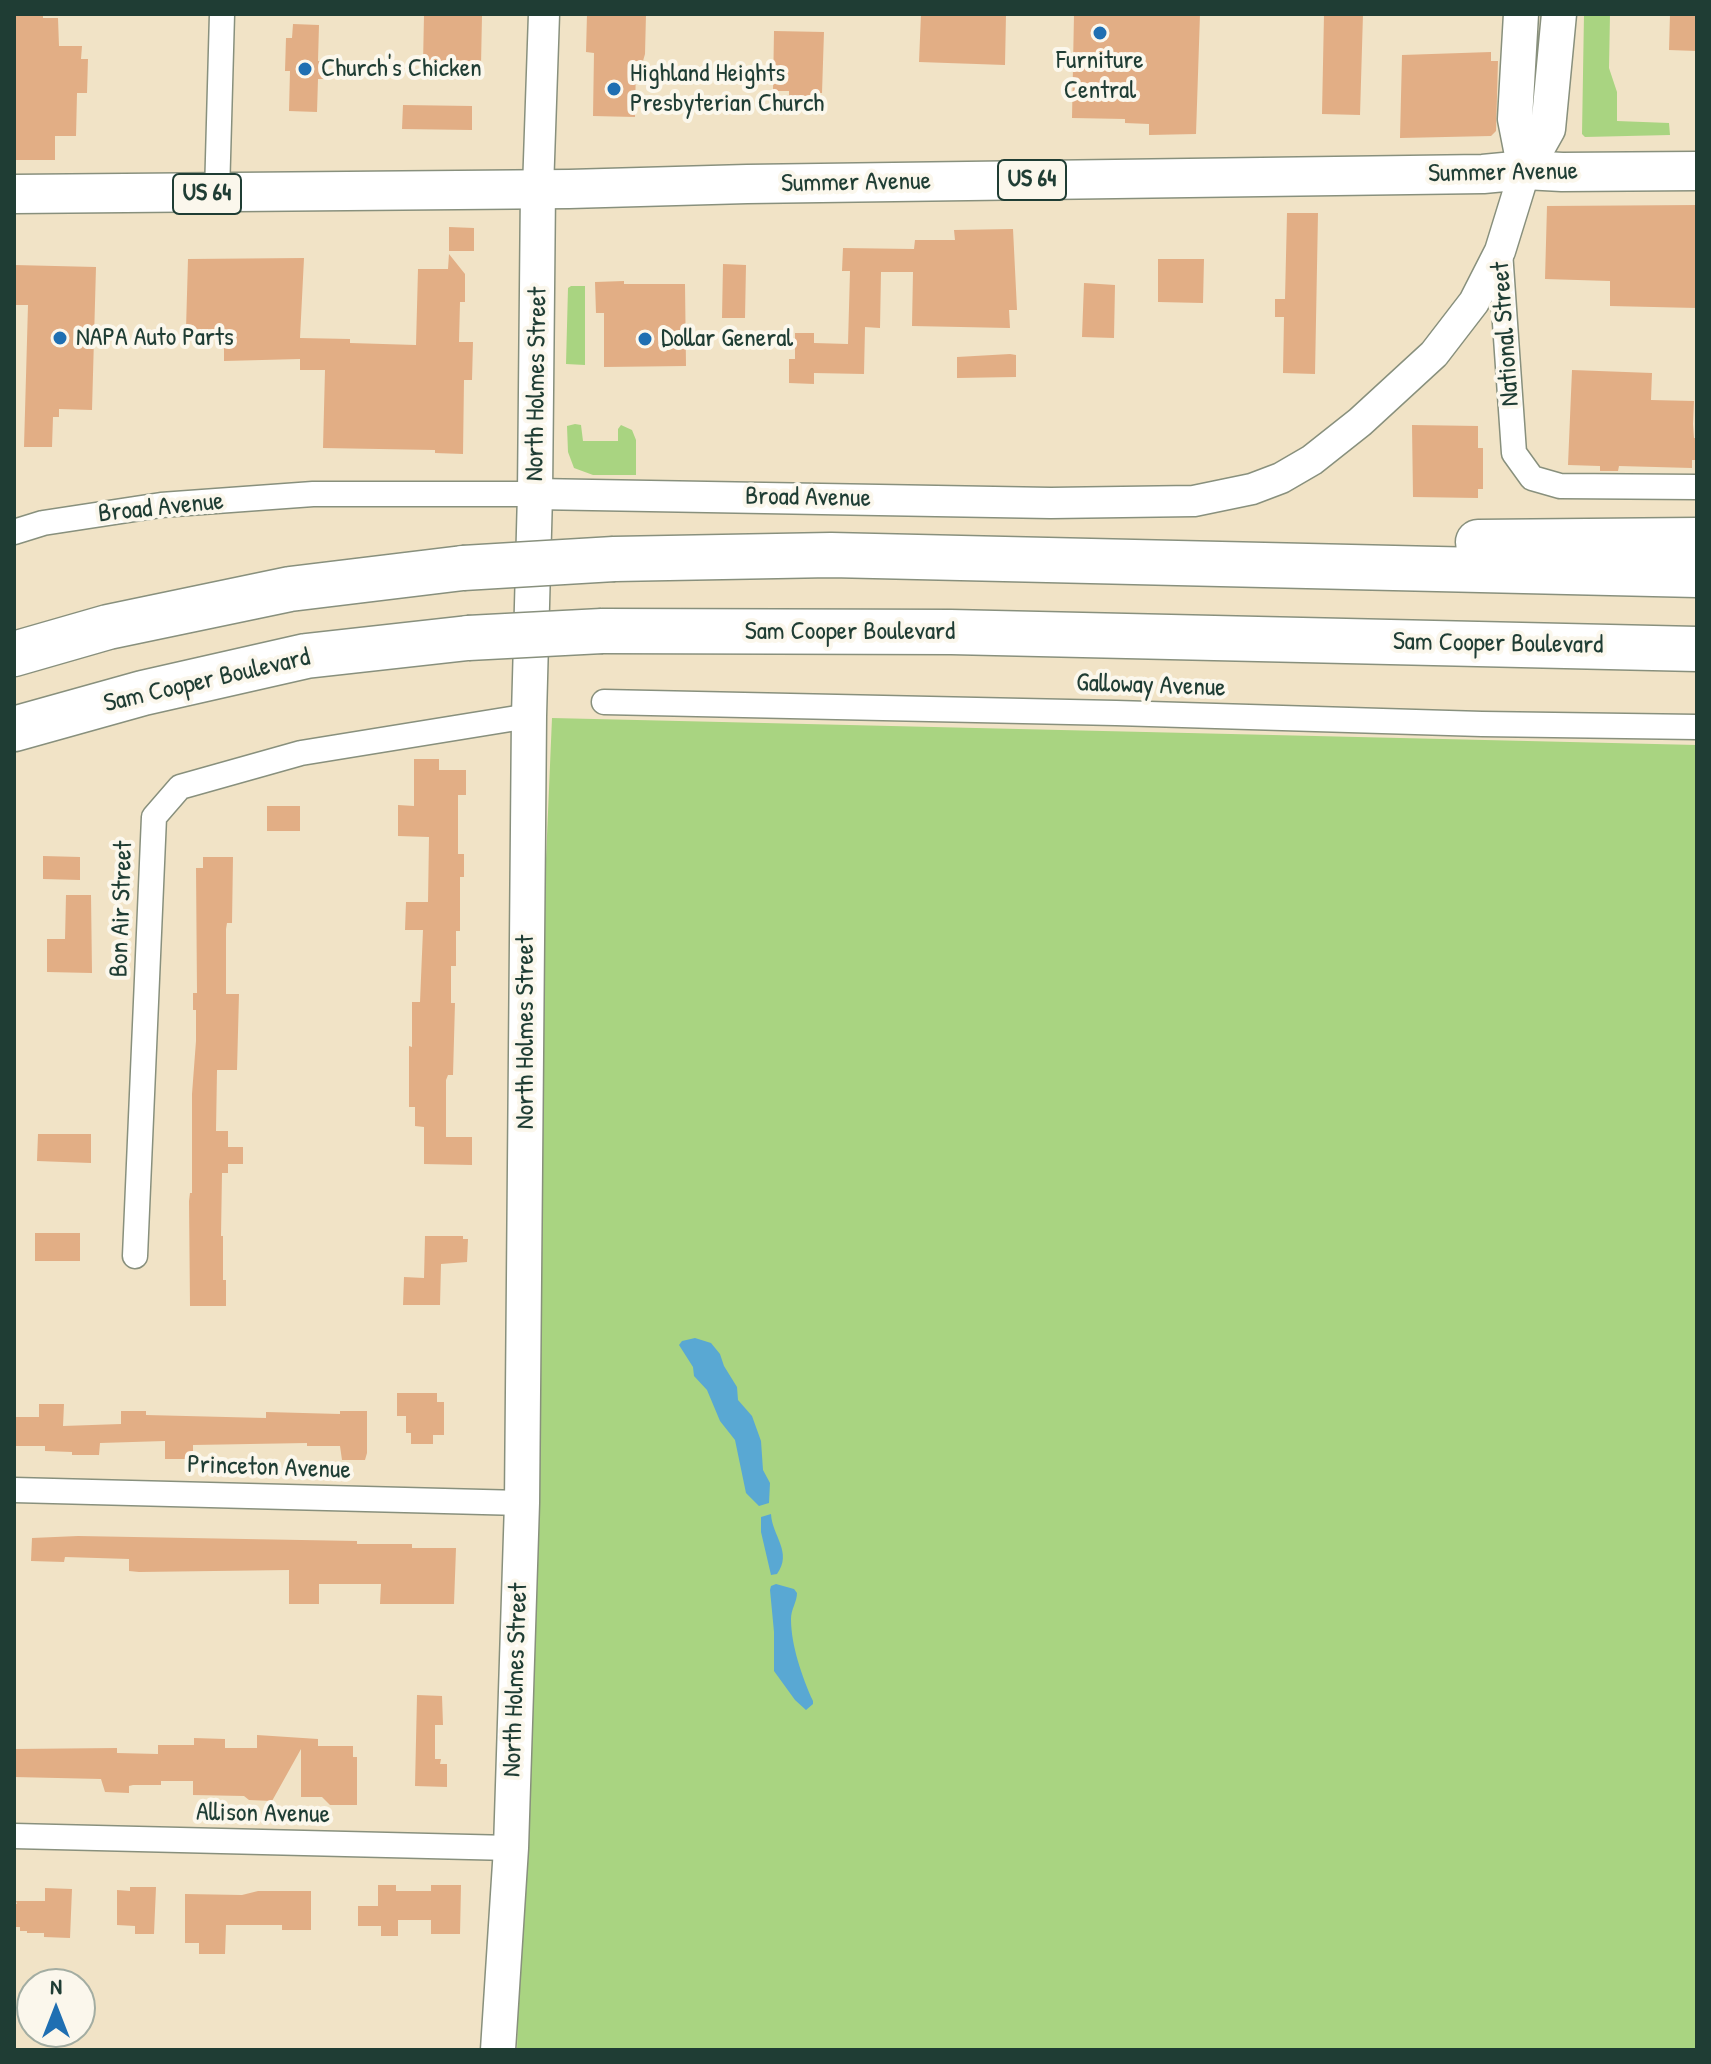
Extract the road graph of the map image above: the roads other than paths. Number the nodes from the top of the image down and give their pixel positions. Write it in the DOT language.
graph roads {
  1 [pos="222,14"];
  2 [pos="544,14"];
  3 [pos="1521,14"];
  4 [pos="1559,14"];
  5 [pos="1525,170"];
  6 [pos="1697,171"];
  7 [pos="538,189"];
  8 [pos="14,194"];
  9 [pos="217,194"];
  10 [pos="1500,251"];
  11 [pos="1697,487"];
  12 [pos="535,494"];
  13 [pos="14,532"];
  14 [pos="1697,540"];
  15 [pos="1072,559"];
  16 [pos="1697,575"];
  17 [pos="1697,649"];
  18 [pos="14,654"];
  19 [pos="604,702"];
  20 [pos="529,716"];
  21 [pos="1697,727"];
  22 [pos="14,729"];
  23 [pos="135,1256"];
  24 [pos="14,1490"];
  25 [pos="522,1503"];
  26 [pos="14,1836"];
  27 [pos="511,1848"];
  28 [pos="498,2050"];
  1 -- 9 [label="street"];
  2 -- 7 [label="street, North Holmes Street"];
  3 -- 5 [label="main road, National Street"];
  4 -- 5 [label="main road, National Street"];
  5 -- 6 [label="main road, Summer Avenue / US 64"];
  5 -- 7 [label="main road, Summer Avenue / US 64"];
  5 -- 10 [label="street, National Street"];
  7 -- 9 [label="main road, Summer Avenue / US 64"];
  7 -- 12 [label="main road, North Holmes Street"];
  8 -- 9 [label="main road, Summer Avenue / US 64"];
  10 -- 11 [label="street, National Street"];
  10 -- 12 [label="street, Broad Avenue"];
  12 -- 13 [label="street, Broad Avenue"];
  12 -- 20 [label="main road, North Holmes Street"];
  14 -- 15 [label="highway"];
  15 -- 16 [label="highway"];
  15 -- 18 [label="highway, bridge"];
  17 -- 22 [label="highway, Sam Cooper Boulevard, bridge"];
  19 -- 21 [label="street, Galloway Avenue"];
  20 -- 23 [label="street, Bon Air Street"];
  20 -- 25 [label="main road, North Holmes Street"];
  24 -- 25 [label="street, Princeton Avenue"];
  25 -- 27 [label="main road, North Holmes Street"];
  26 -- 27 [label="street, Allison Avenue"];
  27 -- 28 [label="main road, North Holmes Street"];
}
